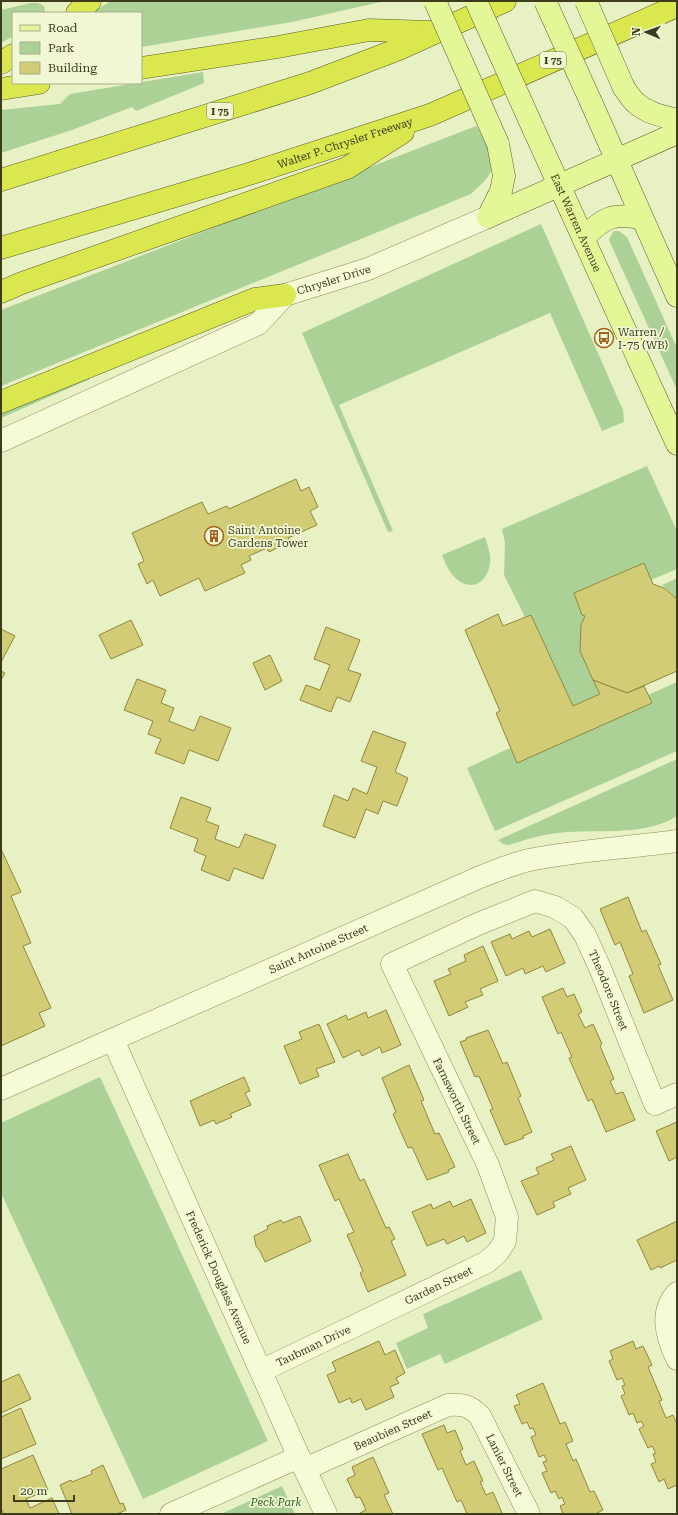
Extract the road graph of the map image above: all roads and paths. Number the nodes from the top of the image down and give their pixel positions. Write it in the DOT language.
graph roads {
  1 [pos="90,1"];
  2 [pos="435,1"];
  3 [pos="476,1"];
  4 [pos="505,1"];
  5 [pos="545,1"];
  6 [pos="586,1"];
  7 [pos="677,6"];
  8 [pos="78,12"];
  9 [pos="435,32"];
  10 [pos="142,68"];
  11 [pos="33,84"];
  12 [pos="1,89"];
  13 [pos="430,115"];
  14 [pos="677,120"];
  15 [pos="677,132"];
  16 [pos="616,160"];
  17 [pos="1,180"];
  18 [pos="560,185"];
  19 [pos="488,217"];
  20 [pos="642,218"];
  21 [pos="584,238"];
  22 [pos="1,248"];
  23 [pos="1,292"];
  24 [pos="285,295"];
  25 [pos="677,296"];
  26 [pos="1,402"];
  27 [pos="1,441"];
  28 [pos="677,444"];
  29 [pos="677,834"];
  30 [pos="677,841"];
  31 [pos="647,845"];
  32 [pos="392,964"];
  33 [pos="113,1040"];
  34 [pos="1,1089"];
  35 [pos="677,1094"];
  36 [pos="505,1241"];
  37 [pos="673,1297"];
  38 [pos="365,1321"];
  39 [pos="677,1359"];
  40 [pos="261,1371"];
  41 [pos="480,1416"];
  42 [pos="302,1463"];
  43 [pos="171,1514"];
  44 [pos="326,1514"];
  45 [pos="529,1514"];
  1 -- 8 [label="highway"];
  2 -- 19 [label="main road, bridge"];
  3 -- 18 [label="main road, East Warren Avenue, bridge"];
  4 -- 9 [label="highway, I 75"];
  5 -- 16 [label="main road, bridge"];
  6 -- 14 [label="main road, bridge"];
  7 -- 13 [label="highway, Walter P. Chrysler Freeway / I 75"];
  9 -- 10 [label="highway"];
  9 -- 17 [label="highway, I 75"];
  11 -- 12 [label="highway"];
  13 -- 22 [label="highway, Walter P. Chrysler Freeway / I 75"];
  13 -- 23 [label="highway"];
  15 -- 16 [label="main road, Chrysler Drive"];
  16 -- 18 [label="main road, Chrysler Drive"];
  16 -- 20 [label="main road"];
  18 -- 19 [label="main road, Chrysler Drive"];
  18 -- 21 [label="main road, East Warren Avenue"];
  19 -- 24 [label="street, Chrysler Drive"];
  20 -- 21 [label="main road"];
  20 -- 25 [label="main road"];
  21 -- 28 [label="main road, East Warren Avenue"];
  24 -- 26 [label="highway"];
  24 -- 27 [label="street, Chrysler Drive"];
  29 -- 31 [label="street, Saint Antoine Street"];
  30 -- 31 [label="street, Saint Antoine Street"];
  31 -- 33 [label="street, Saint Antoine Street"];
  32 -- 35 [label="street, Theodore Street"];
  32 -- 36 [label="street, Farnsworth Street"];
  33 -- 34 [label="street, Saint Antoine Street"];
  33 -- 40 [label="street, Frederick Douglass Avenue"];
  36 -- 38 [label="street, Garden Street"];
  37 -- 39 [label="street"];
  38 -- 40 [label="street, Taubman Drive"];
  40 -- 42 [label="street, Frederick Douglass Avenue"];
  41 -- 42 [label="street, Beaubien Street"];
  41 -- 45 [label="street, Lanier Street"];
  42 -- 43 [label="street, Beaubien Street"];
  42 -- 44 [label="street, Frederick Douglass Avenue"];
}
